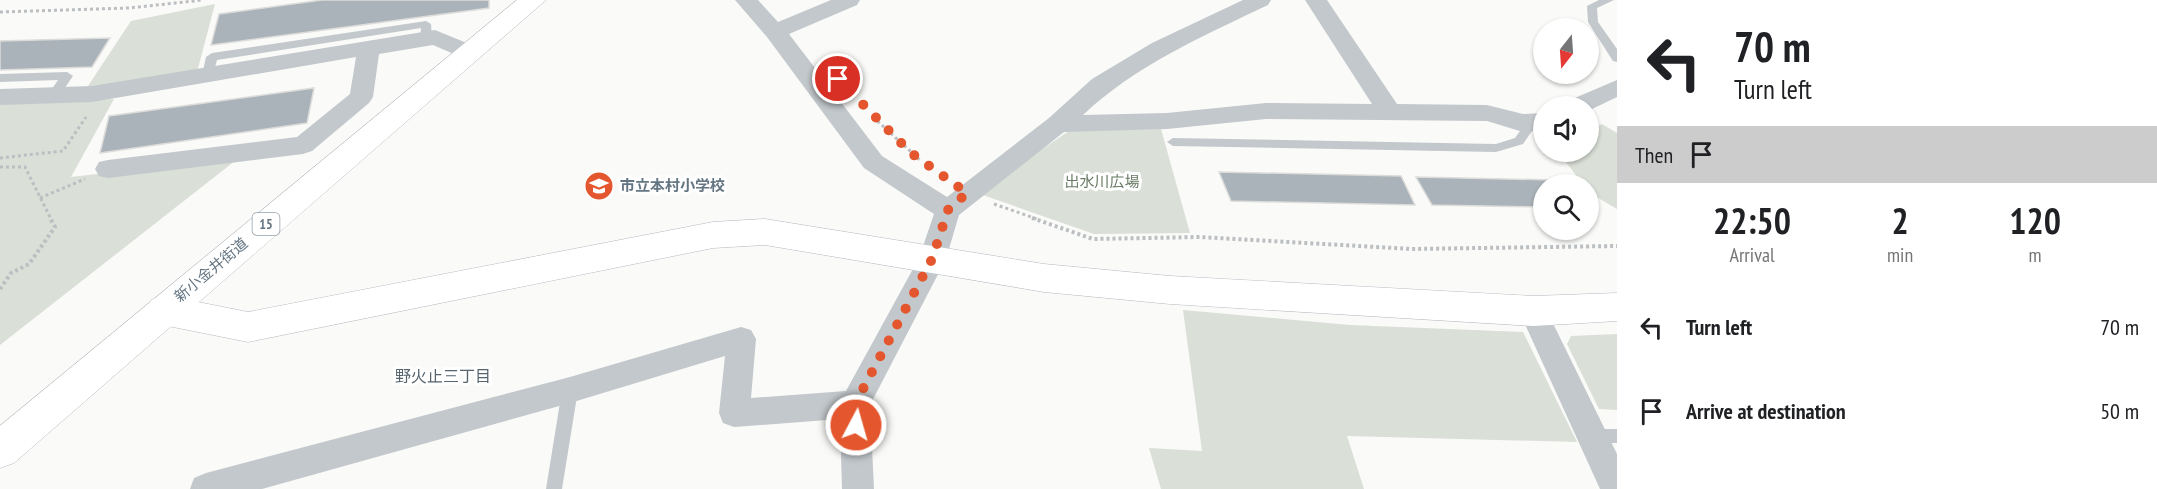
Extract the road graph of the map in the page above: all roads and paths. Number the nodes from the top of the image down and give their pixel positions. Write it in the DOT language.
graph roads {
  1 [pos="203,0"];
  2 [pos="533,0"];
  3 [pos="746,0"];
  4 [pos="849,0"];
  5 [pos="1260,0"];
  6 [pos="1316,0"];
  7 [pos="1609,0"];
  8 [pos="0,12"];
  9 [pos="775,32"];
  10 [pos="426,39"];
  11 [pos="369,48"];
  12 [pos="471,52"];
  13 [pos="1617,58"];
  14 [pos="208,75"];
  15 [pos="0,78"];
  16 [pos="1617,88"];
  17 [pos="104,92"];
  18 [pos="54,95"];
  19 [pos="1599,96"];
  20 [pos="0,97"];
  21 [pos="868,112"];
  22 [pos="1390,112"];
  23 [pos="1533,122"];
  24 [pos="1533,123"];
  25 [pos="1058,124"];
  26 [pos="1173,142"];
  27 [pos="0,158"];
  28 [pos="930,166"];
  29 [pos="0,167"];
  30 [pos="108,169"];
  31 [pos="72,184"];
  32 [pos="40,198"];
  33 [pos="957,202"];
  34 [pos="1617,246"];
  35 [pos="932,259"];
  36 [pos="0,289"];
  37 [pos="1617,307"];
  38 [pos="163,310"];
  39 [pos="1533,311"];
  40 [pos="570,390"];
  41 [pos="855,404"];
  42 [pos="1604,436"];
  43 [pos="0,450"];
  44 [pos="269,481"];
  45 [pos="206,489"];
  46 [pos="554,489"];
  47 [pos="858,489"];
  48 [pos="1617,489"];
  1 -- 8 [label="path"];
  2 -- 12 [label="street, 新小金井街道 / 15"];
  3 -- 9 [label="street"];
  4 -- 9 [label="street"];
  5 -- 25 [label="street"];
  6 -- 22 [label="street"];
  7 -- 13 [label="lane"];
  9 -- 33 [label="street"];
  10 -- 11 [label="street"];
  10 -- 12 [label="street"];
  10 -- 14 [label="lane"];
  11 -- 14 [label="street"];
  11 -- 30 [label="street"];
  12 -- 38 [label="street, 新小金井街道 / 15"];
  14 -- 17 [label="street"];
  15 -- 18 [label="lane"];
  16 -- 19 [label="street"];
  17 -- 18 [label="street"];
  17 -- 27 [label="path"];
  18 -- 20 [label="street"];
  21 -- 28 [label="path"];
  22 -- 23 [label="street"];
  22 -- 25 [label="street"];
  24 -- 26 [label="lane"];
  25 -- 33 [label="street"];
  29 -- 32 [label="path"];
  31 -- 32 [label="path"];
  32 -- 36 [label="path"];
  33 -- 34 [label="path"];
  33 -- 35 [label="street"];
  35 -- 38 [label="street"];
  35 -- 39 [label="street"];
  35 -- 41 [label="street"];
  37 -- 39 [label="street"];
  38 -- 43 [label="street, 新小金井街道 / 15"];
  39 -- 42 [label="street"];
  40 -- 41 [label="street"];
  40 -- 44 [label="street"];
  40 -- 46 [label="lane"];
  41 -- 47 [label="street"];
  42 -- 48 [label="street"];
  44 -- 45 [label="street"];
}
